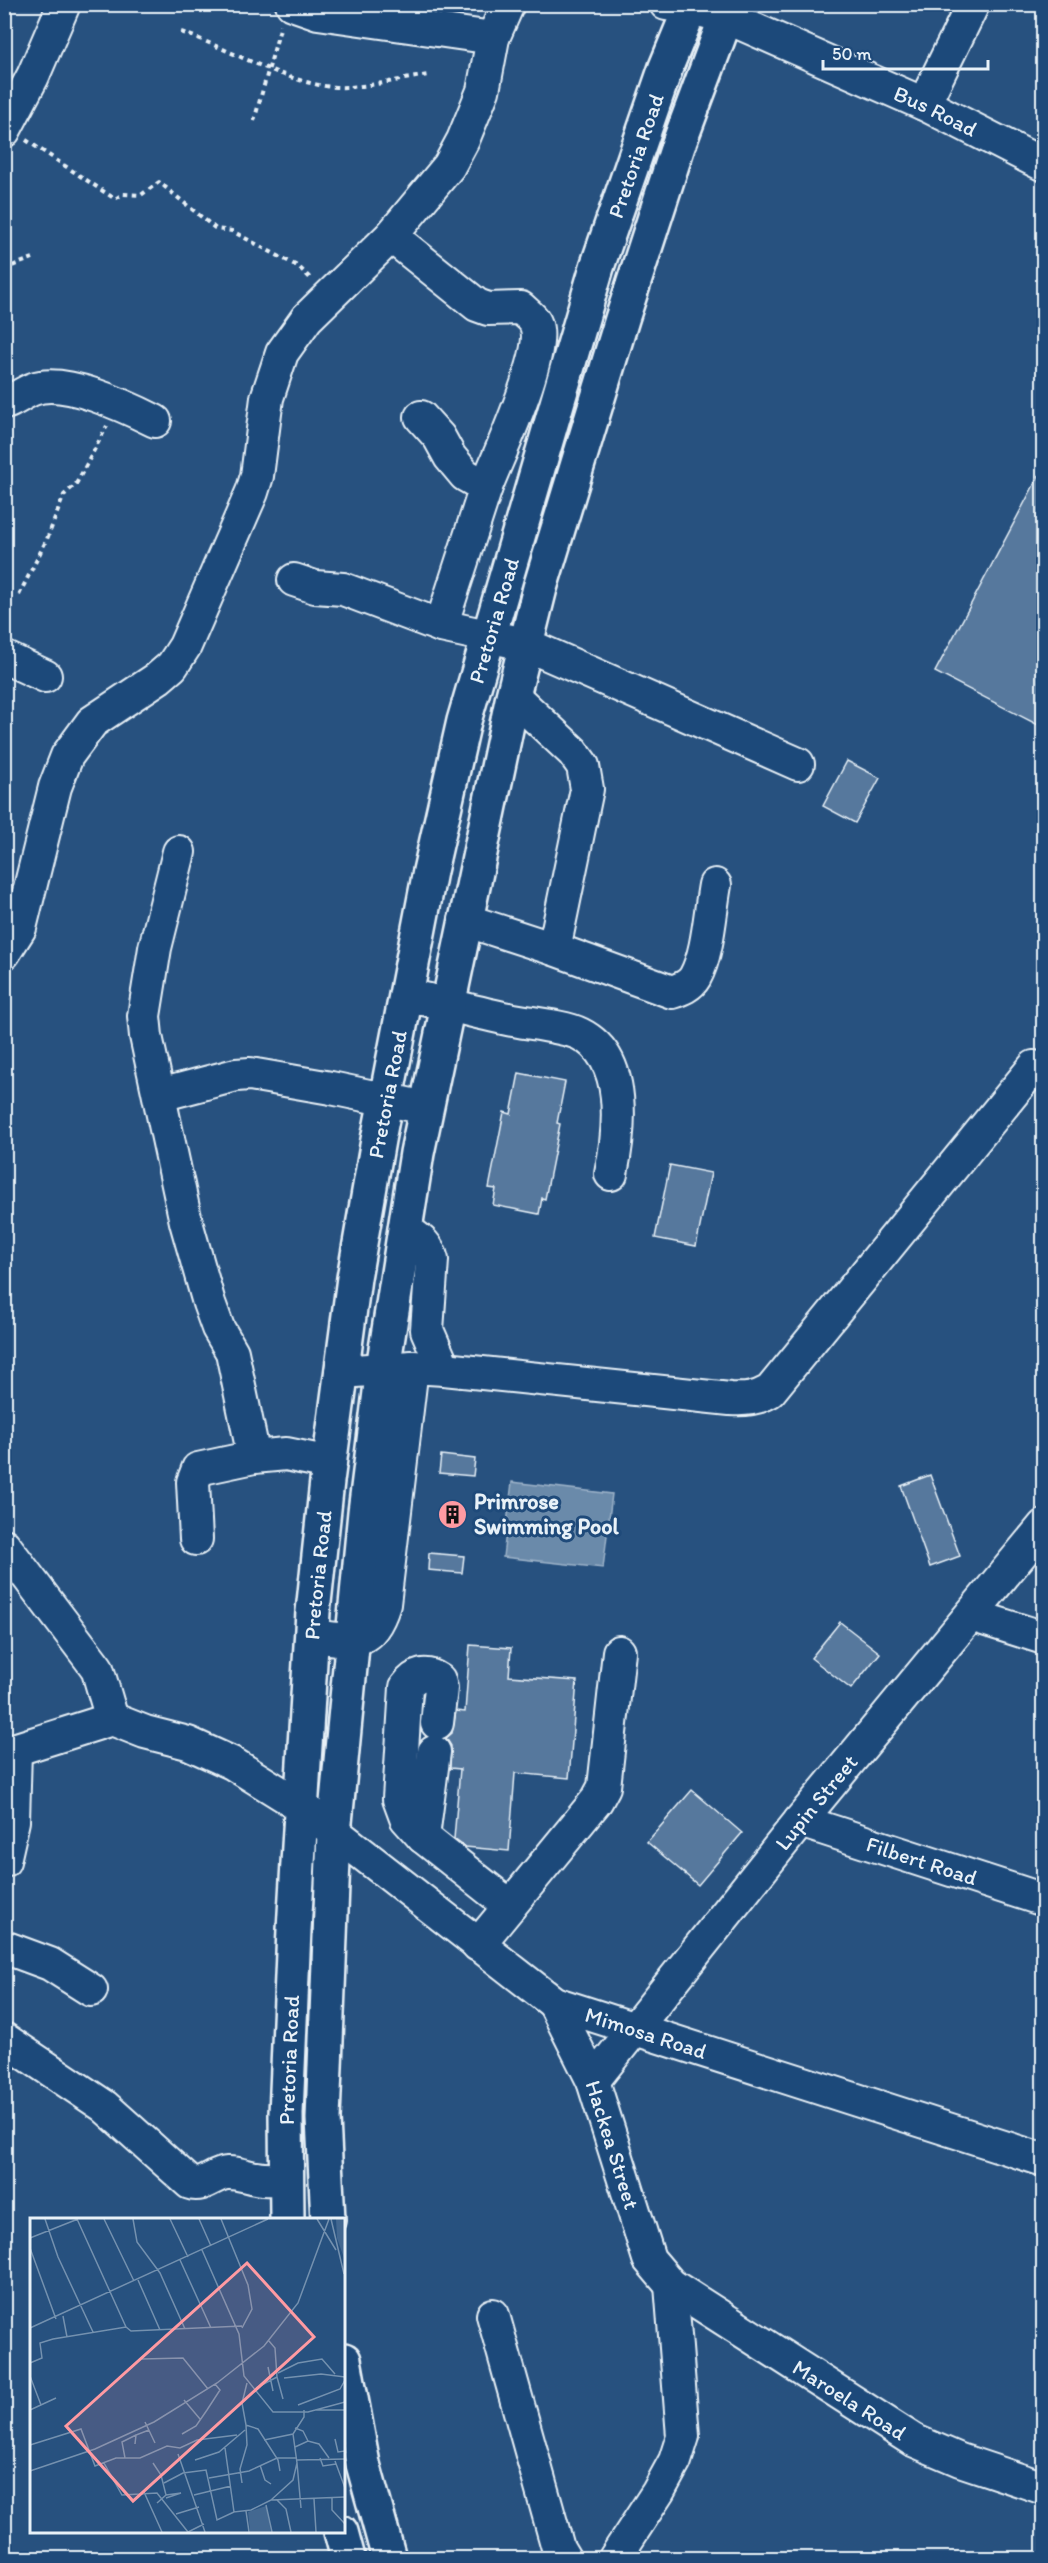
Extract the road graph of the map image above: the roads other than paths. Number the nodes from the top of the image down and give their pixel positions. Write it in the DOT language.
graph roads {
  1 [pos="64,4"];
  2 [pos="508,4"];
  3 [pos="973,4"];
  4 [pos="683,6"];
  5 [pos="288,10"];
  6 [pos="729,11"];
  7 [pos="493,38"];
  8 [pos="924,104"];
  9 [pos="6,129"];
  10 [pos="1044,165"];
  11 [pos="391,236"];
  12 [pos="525,391"];
  13 [pos="558,400"];
  14 [pos="4,402"];
  15 [pos="421,417"];
  16 [pos="154,421"];
  17 [pos="486,487"];
  18 [pos="294,580"];
  19 [pos="441,626"];
  20 [pos="490,636"];
  21 [pos="525,644"];
  22 [pos="4,657"];
  23 [pos="45,676"];
  24 [pos="513,696"];
  25 [pos="798,764"];
  26 [pos="179,852"];
  27 [pos="715,885"];
  28 [pos="465,920"];
  29 [pos="554,949"];
  30 [pos="4,953"];
  31 [pos="406,995"];
  32 [pos="447,1003"];
  33 [pos="1034,1067"];
  34 [pos="160,1095"];
  35 [pos="386,1100"];
  36 [pos="426,1108"];
  37 [pos="611,1174"];
  38 [pos="406,1230"];
  39 [pos="397,1368"];
  40 [pos="444,1369"];
  41 [pos="341,1372"];
  42 [pos="254,1457"];
  43 [pos="330,1463"];
  44 [pos="1044,1526"];
  45 [pos="196,1539"];
  46 [pos="4,1545"];
  47 [pos="971,1615"];
  48 [pos="312,1636"];
  49 [pos="1044,1638"];
  50 [pos="355,1640"];
  51 [pos="619,1652"];
  52 [pos="112,1719"];
  53 [pos="10,1751"];
  54 [pos="301,1806"];
  55 [pos="800,1821"];
  56 [pos="334,1833"];
  57 [pos="423,1837"];
  58 [pos="4,1861"];
  59 [pos="1044,1900"];
  60 [pos="510,1906"];
  61 [pos="478,1945"];
  62 [pos="4,1947"];
  63 [pos="91,1990"];
  64 [pos="554,2003"];
  65 [pos="635,2029"];
  66 [pos="4,2039"];
  67 [pos="593,2081"];
  68 [pos="1044,2160"];
  69 [pos="286,2179"];
  70 [pos="287,2218"];
  71 [pos="328,2218"];
  72 [pos="671,2285"];
  73 [pos="493,2315"];
  74 [pos="345,2365"];
  75 [pos="1044,2488"];
  76 [pos="341,2533"];
  77 [pos="348,2559"];
  78 [pos="389,2559"];
  79 [pos="564,2559"];
  80 [pos="615,2559"];
  1 -- 9 [label="street"];
  2 -- 7 [label="street"];
  3 -- 8 [label="street"];
  4 -- 6 [label="street, Bus Road"];
  4 -- 13 [label="main road, Pretoria Road"];
  5 -- 7 [label="street"];
  6 -- 8 [label="street, Bus Road"];
  6 -- 21 [label="main road, Pretoria Road"];
  7 -- 11 [label="street"];
  8 -- 10 [label="street, Bus Road"];
  11 -- 12 [label="street"];
  11 -- 30 [label="street"];
  12 -- 13 [label="street"];
  12 -- 17 [label="street"];
  13 -- 20 [label="main road, Pretoria Road"];
  14 -- 16 [label="street"];
  15 -- 17 [label="street"];
  17 -- 19 [label="street"];
  18 -- 19 [label="street"];
  19 -- 20 [label="street"];
  20 -- 21 [label="street"];
  20 -- 31 [label="main road, Pretoria Road"];
  21 -- 24 [label="main road, Pretoria Road"];
  21 -- 25 [label="street"];
  22 -- 23 [label="street"];
  24 -- 28 [label="main road, Pretoria Road"];
  24 -- 29 [label="street"];
  26 -- 34 [label="street"];
  27 -- 29 [label="street"];
  28 -- 29 [label="street"];
  28 -- 32 [label="main road, Pretoria Road"];
  31 -- 32 [label="street"];
  31 -- 35 [label="main road, Pretoria Road"];
  32 -- 36 [label="main road, Pretoria Road"];
  32 -- 37 [label="street"];
  33 -- 40 [label="street"];
  34 -- 35 [label="street"];
  34 -- 42 [label="street"];
  35 -- 36 [label="street"];
  35 -- 41 [label="main road, Pretoria Road"];
  36 -- 38 [label="main road, Pretoria Road"];
  38 -- 39 [label="main road, Pretoria Road"];
  38 -- 40 [label="street"];
  39 -- 40 [label="street"];
  39 -- 41 [label="street"];
  39 -- 50 [label="main road, Pretoria Road"];
  41 -- 43 [label="main road, Pretoria Road"];
  42 -- 43 [label="street"];
  42 -- 45 [label="street"];
  43 -- 48 [label="main road, Pretoria Road"];
  44 -- 47 [label="street, Lupin Street"];
  46 -- 52 [label="street"];
  47 -- 49 [label="street"];
  47 -- 55 [label="street, Lupin Street"];
  48 -- 50 [label="street"];
  48 -- 54 [label="main road, Pretoria Road"];
  50 -- 56 [label="main road, Pretoria Road"];
  51 -- 60 [label="street"];
  52 -- 53 [label="street"];
  52 -- 54 [label="street, Mimosa Road"];
  53 -- 58 [label="street"];
  54 -- 56 [label="street, Mimosa Road"];
  54 -- 69 [label="main road, Pretoria Road"];
  55 -- 59 [label="street, Filbert Road"];
  55 -- 65 [label="street, Lupin Street"];
  56 -- 61 [label="street, Mimosa Road"];
  56 -- 71 [label="main road, Pretoria Road"];
  57 -- 57 [label="street"];
  57 -- 60 [label="street"];
  60 -- 61 [label="street"];
  61 -- 64 [label="street, Mimosa Road"];
  62 -- 63 [label="street"];
  64 -- 65 [label="street, Mimosa Road"];
  64 -- 67 [label="street, Hackea Street"];
  65 -- 67 [label="street, Lupin Street"];
  65 -- 68 [label="street, Mimosa Road"];
  66 -- 69 [label="street"];
  67 -- 72 [label="street, Hackea Street"];
  69 -- 70 [label="main road, Pretoria Road"];
  72 -- 75 [label="street, Maroela Road"];
  72 -- 80 [label="street"];
  73 -- 79 [label="street"];
  74 -- 78 [label="main road"];
  76 -- 77 [label="main road"];
}
